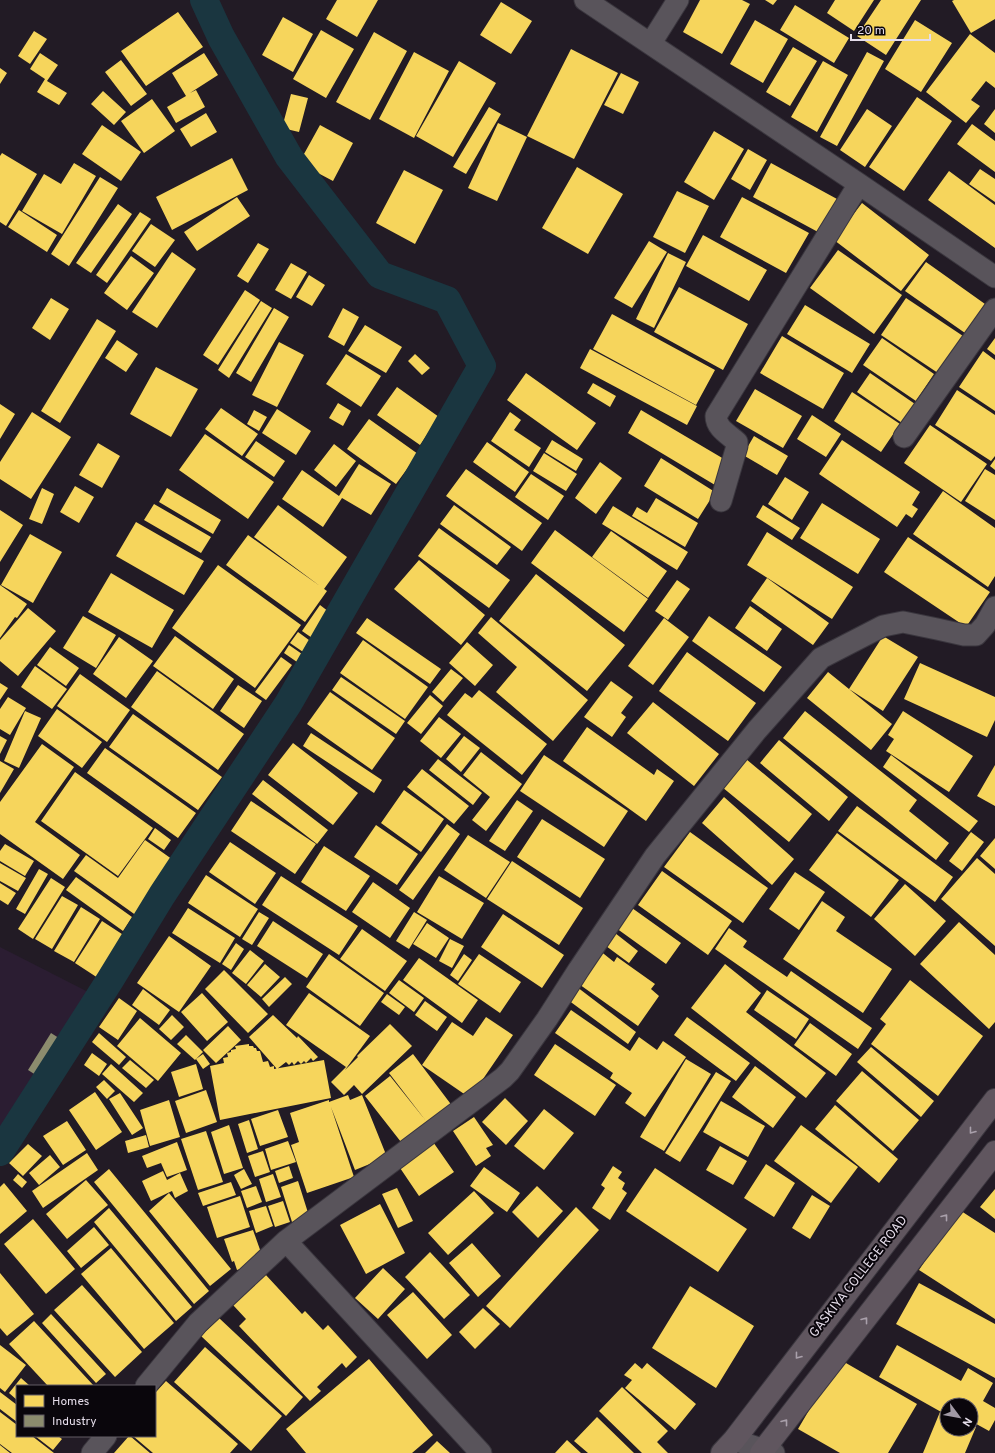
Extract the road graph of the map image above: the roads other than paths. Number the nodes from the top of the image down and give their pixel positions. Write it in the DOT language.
graph roads {
  1 [pos="585,0"];
  2 [pos="678,0"];
  3 [pos="651,43"];
  4 [pos="860,184"];
  5 [pos="995,277"];
  6 [pos="995,309"];
  7 [pos="904,437"];
  8 [pos="721,501"];
  9 [pos="995,607"];
  10 [pos="995,1100"];
  11 [pos="995,1152"];
  12 [pos="286,1241"];
  13 [pos="147,1385"];
  14 [pos="105,1437"];
  15 [pos="728,1446"];
  16 [pos="766,1452"];
  17 [pos="92,1453"];
  18 [pos="481,1453"];
  1 -- 3 [label="street"];
  2 -- 3 [label="street"];
  3 -- 4 [label="street"];
  4 -- 5 [label="street"];
  4 -- 8 [label="street"];
  6 -- 7 [label="street"];
  9 -- 12 [label="street"];
  10 -- 15 [label="main road, GASKIYA COLLEGE ROAD, one-way"];
  16 -- 11 [label="main road, one-way"];
  12 -- 13 [label="street"];
  12 -- 18 [label="street"];
  14 -- 17 [label="street"];
  15 -- 16 [label="street"];
}
